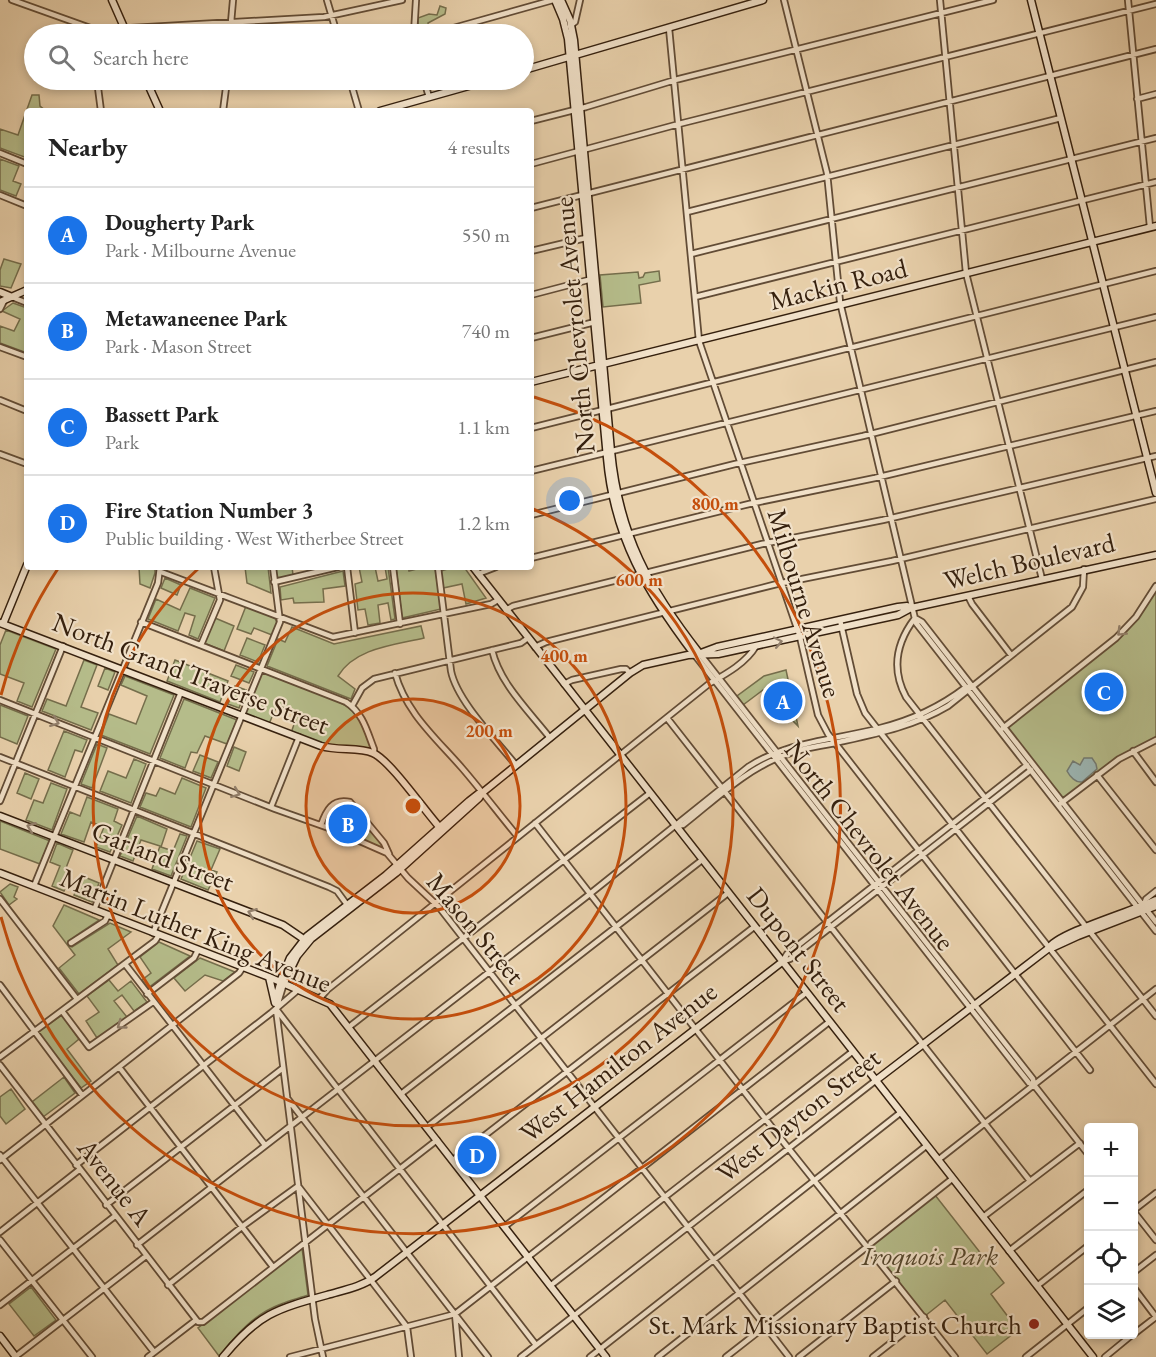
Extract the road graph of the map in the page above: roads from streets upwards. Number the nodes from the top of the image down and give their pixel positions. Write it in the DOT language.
graph roads {
  1 [pos="12,0"];
  2 [pos="112,0"];
  3 [pos="233,0"];
  4 [pos="327,0"];
  5 [pos="402,0"];
  6 [pos="417,0"];
  7 [pos="554,0"];
  8 [pos="561,0"];
  9 [pos="580,0"];
  10 [pos="763,0"];
  11 [pos="784,0"];
  12 [pos="940,0"];
  13 [pos="993,0"];
  14 [pos="1031,0"];
  15 [pos="1128,0"];
  16 [pos="1156,4"];
  17 [pos="1129,11"];
  18 [pos="941,13"];
  19 [pos="332,15"];
  20 [pos="231,22"];
  21 [pos="72,24"];
  22 [pos="122,24"];
  23 [pos="210,24"];
  24 [pos="334,24"];
  25 [pos="415,24"];
  26 [pos="468,24"];
  27 [pos="569,27"];
  28 [pos="669,28"];
  29 [pos="1040,33"];
  30 [pos="797,49"];
  31 [pos="1156,49"];
  32 [pos="1133,55"];
  33 [pos="573,56"];
  34 [pos="945,57"];
  35 [pos="534,67"];
  36 [pos="1051,76"];
  37 [pos="675,80"];
  38 [pos="99,90"];
  39 [pos="151,90"];
  40 [pos="226,90"];
  41 [pos="353,90"];
  42 [pos="427,90"];
  43 [pos="454,90"];
  44 [pos="807,92"];
  45 [pos="1156,94"];
  46 [pos="429,97"];
  47 [pos="1137,99"];
  48 [pos="950,102"];
  49 [pos="100,108"];
  50 [pos="159,108"];
  51 [pos="223,108"];
  52 [pos="358,108"];
  53 [pos="390,108"];
  54 [pos="578,109"];
  55 [pos="1062,118"];
  56 [pos="534,120"];
  57 [pos="679,124"];
  58 [pos="818,134"];
  59 [pos="1156,138"];
  60 [pos="1141,142"];
  61 [pos="954,146"];
  62 [pos="581,152"];
  63 [pos="0,153"];
  64 [pos="1072,159"];
  65 [pos="24,163"];
  66 [pos="534,163"];
  67 [pos="683,168"];
  68 [pos="828,177"];
  69 [pos="1156,182"];
  70 [pos="1145,184"];
  71 [pos="958,189"];
  72 [pos="585,194"];
  73 [pos="0,195"];
  74 [pos="1082,200"];
  75 [pos="24,205"];
  76 [pos="534,207"];
  77 [pos="687,212"];
  78 [pos="832,220"];
  79 [pos="1153,227"];
  80 [pos="962,231"];
  81 [pos="589,237"];
  82 [pos="1093,242"];
  83 [pos="534,250"];
  84 [pos="691,254"];
  85 [pos="836,262"];
  86 [pos="1156,271"];
  87 [pos="966,274"];
  88 [pos="593,279"];
  89 [pos="1104,285"];
  90 [pos="24,291"];
  91 [pos="0,292"];
  92 [pos="534,294"];
  93 [pos="12,297"];
  94 [pos="695,297"];
  95 [pos="2,302"];
  96 [pos="24,302"];
  97 [pos="841,305"];
  98 [pos="0,309"];
  99 [pos="976,316"];
  100 [pos="1156,317"];
  101 [pos="597,322"];
  102 [pos="1114,327"];
  103 [pos="534,337"];
  104 [pos="699,341"];
  105 [pos="0,347"];
  106 [pos="851,348"];
  107 [pos="24,356"];
  108 [pos="987,359"];
  109 [pos="1156,362"];
  110 [pos="601,364"];
  111 [pos="1125,370"];
  112 [pos="534,381"];
  113 [pos="713,382"];
  114 [pos="861,391"];
  115 [pos="0,400"];
  116 [pos="998,402"];
  117 [pos="24,410"];
  118 [pos="605,410"];
  119 [pos="1156,411"];
  120 [pos="1137,416"];
  121 [pos="727,423"];
  122 [pos="534,427"];
  123 [pos="871,434"];
  124 [pos="1009,446"];
  125 [pos="609,452"];
  126 [pos="0,454"];
  127 [pos="1156,456"];
  128 [pos="1147,458"];
  129 [pos="24,463"];
  130 [pos="741,463"];
  131 [pos="534,470"];
  132 [pos="881,477"];
  133 [pos="1019,488"];
  134 [pos="1156,492"];
  135 [pos="614,494"];
  136 [pos="1156,499"];
  137 [pos="754,503"];
  138 [pos="534,514"];
  139 [pos="890,518"];
  140 [pos="1030,529"];
  141 [pos="626,535"];
  142 [pos="768,543"];
  143 [pos="1155,555"];
  144 [pos="534,557"];
  145 [pos="900,559"];
  146 [pos="1084,569"];
  147 [pos="25,570"];
  148 [pos="161,570"];
  149 [pos="214,570"];
  150 [pos="273,570"];
  151 [pos="312,570"];
  152 [pos="325,570"];
  153 [pos="347,570"];
  154 [pos="393,570"];
  155 [pos="438,570"];
  156 [pos="475,570"];
  157 [pos="488,570"];
  158 [pos="312,573"];
  159 [pos="478,574"];
  160 [pos="643,574"];
  161 [pos="1042,579"];
  162 [pos="274,582"];
  163 [pos="782,583"];
  164 [pos="1156,586"];
  165 [pos="218,593"];
  166 [pos="968,596"];
  167 [pos="498,600"];
  168 [pos="911,608"];
  169 [pos="506,610"];
  170 [pos="665,612"];
  171 [pos="444,614"];
  172 [pos="279,617"];
  173 [pos="915,618"];
  174 [pos="840,620"];
  175 [pos="141,622"];
  176 [pos="2,623"];
  177 [pos="400,624"];
  178 [pos="842,628"];
  179 [pos="798,630"];
  180 [pos="0,631"];
  181 [pos="355,633"];
  182 [pos="800,637"];
  183 [pos="528,638"];
  184 [pos="755,639"];
  185 [pos="201,645"];
  186 [pos="63,646"];
  187 [pos="756,646"];
  188 [pos="535,647"];
  189 [pos="492,650"];
  190 [pos="697,654"];
  191 [pos="1011,655"];
  192 [pos="450,660"];
  193 [pos="122,669"];
  194 [pos="260,669"];
  195 [pos="615,671"];
  196 [pos="395,673"];
  197 [pos="630,673"];
  198 [pos="717,679"];
  199 [pos="622,680"];
  200 [pos="564,684"];
  201 [pos="968,688"];
  202 [pos="181,692"];
  203 [pos="0,700"];
  204 [pos="352,706"];
  205 [pos="585,710"];
  206 [pos="35,714"];
  207 [pos="242,715"];
  208 [pos="922,717"];
  209 [pos="667,718"];
  210 [pos="1001,729"];
  211 [pos="879,731"];
  212 [pos="94,737"];
  213 [pos="299,737"];
  214 [pos="550,738"];
  215 [pos="1156,740"];
  216 [pos="833,741"];
  217 [pos="1132,751"];
  218 [pos="374,753"];
  219 [pos="620,755"];
  220 [pos="776,755"];
  221 [pos="0,757"];
  222 [pos="153,761"];
  223 [pos="15,763"];
  224 [pos="1029,764"];
  225 [pos="516,765"];
  226 [pos="1033,769"];
  227 [pos="1097,776"];
  228 [pos="1156,782"];
  229 [pos="214,784"];
  230 [pos="74,786"];
  231 [pos="723,789"];
  232 [pos="482,793"];
  233 [pos="650,793"];
  234 [pos="985,798"];
  235 [pos="0,801"];
  236 [pos="989,803"];
  237 [pos="1060,804"];
  238 [pos="271,807"];
  239 [pos="133,810"];
  240 [pos="0,816"];
  241 [pos="535,823"];
  242 [pos="952,824"];
  243 [pos="321,825"];
  244 [pos="676,826"];
  245 [pos="441,829"];
  246 [pos="956,829"];
  247 [pos="194,834"];
  248 [pos="54,836"];
  249 [pos="518,837"];
  250 [pos="919,850"];
  251 [pos="1156,850"];
  252 [pos="388,854"];
  253 [pos="922,855"];
  254 [pos="114,859"];
  255 [pos="564,860"];
  256 [pos="702,860"];
  257 [pos="399,867"];
  258 [pos="0,873"];
  259 [pos="174,882"];
  260 [pos="877,883"];
  261 [pos="34,886"];
  262 [pos="880,888"];
  263 [pos="1156,891"];
  264 [pos="590,893"];
  265 [pos="728,893"];
  266 [pos="0,899"];
  267 [pos="1156,900"];
  268 [pos="435,903"];
  269 [pos="1156,906"];
  270 [pos="350,907"];
  271 [pos="1142,909"];
  272 [pos="94,910"];
  273 [pos="108,915"];
  274 [pos="827,922"];
  275 [pos="1156,922"];
  276 [pos="616,926"];
  277 [pos="754,927"];
  278 [pos="831,927"];
  279 [pos="1088,929"];
  280 [pos="1156,931"];
  281 [pos="156,934"];
  282 [pos="463,938"];
  283 [pos="306,940"];
  284 [pos="71,943"];
  285 [pos="928,944"];
  286 [pos="923,948"];
  287 [pos="1048,948"];
  288 [pos="198,950"];
  289 [pos="642,960"];
  290 [pos="782,962"];
  291 [pos="124,964"];
  292 [pos="243,967"];
  293 [pos="489,972"];
  294 [pos="1014,972"];
  295 [pos="269,977"];
  296 [pos="282,983"];
  297 [pos="0,985"];
  298 [pos="299,989"];
  299 [pos="1156,989"];
  300 [pos="668,993"];
  301 [pos="806,993"];
  302 [pos="147,994"];
  303 [pos="320,998"];
  304 [pos="77,999"];
  305 [pos="1143,1000"];
  306 [pos="153,1002"];
  307 [pos="515,1005"];
  308 [pos="972,1005"];
  309 [pos="275,1006"];
  310 [pos="62,1011"];
  311 [pos="1156,1016"];
  312 [pos="829,1022"];
  313 [pos="1110,1025"];
  314 [pos="173,1026"];
  315 [pos="349,1027"];
  316 [pos="695,1029"];
  317 [pos="35,1031"];
  318 [pos="541,1038"];
  319 [pos="923,1044"];
  320 [pos="852,1052"];
  321 [pos="1076,1052"];
  322 [pos="0,1057"];
  323 [pos="375,1060"];
  324 [pos="720,1060"];
  325 [pos="0,1065"];
  326 [pos="204,1065"];
  327 [pos="119,1067"];
  328 [pos="283,1068"];
  329 [pos="1090,1070"];
  330 [pos="567,1072"];
  331 [pos="875,1081"];
  332 [pos="1156,1084"];
  333 [pos="1034,1085"];
  334 [pos="338,1090"];
  335 [pos="742,1090"];
  336 [pos="401,1094"];
  337 [pos="82,1095"];
  338 [pos="287,1098"];
  339 [pos="235,1105"];
  340 [pos="150,1107"];
  341 [pos="595,1108"];
  342 [pos="900,1113"];
  343 [pos="302,1118"];
  344 [pos="765,1119"];
  345 [pos="985,1123"];
  346 [pos="44,1125"];
  347 [pos="290,1127"];
  348 [pos="427,1127"];
  349 [pos="619,1138"];
  350 [pos="437,1140"];
  351 [pos="1080,1143"];
  352 [pos="265,1145"];
  353 [pos="926,1146"];
  354 [pos="181,1147"];
  355 [pos="1084,1148"];
  356 [pos="788,1149"];
  357 [pos="1,1158"];
  358 [pos="453,1160"];
  359 [pos="938,1160"];
  360 [pos="77,1167"];
  361 [pos="642,1168"];
  362 [pos="400,1169"];
  363 [pos="952,1179"];
  364 [pos="814,1180"];
  365 [pos="1030,1181"];
  366 [pos="298,1186"];
  367 [pos="212,1187"];
  368 [pos="1156,1193"];
  369 [pos="1084,1194"];
  370 [pos="480,1196"];
  371 [pos="364,1197"];
  372 [pos="664,1197"];
  373 [pos="38,1202"];
  374 [pos="106,1205"];
  375 [pos="1138,1208"];
  376 [pos="841,1213"];
  377 [pos="115,1216"];
  378 [pos="1138,1216"];
  379 [pos="983,1217"];
  380 [pos="328,1225"];
  381 [pos="442,1225"];
  382 [pos="243,1226"];
  383 [pos="504,1227"];
  384 [pos="687,1227"];
  385 [pos="0,1232"];
  386 [pos="0,1240"];
  387 [pos="1156,1240"];
  388 [pos="304,1242"];
  389 [pos="869,1244"];
  390 [pos="137,1245"];
  391 [pos="74,1248"];
  392 [pos="1084,1250"];
  393 [pos="1009,1251"];
  394 [pos="407,1252"];
  395 [pos="1156,1255"];
  396 [pos="146,1256"];
  397 [pos="527,1257"];
  398 [pos="713,1260"];
  399 [pos="273,1267"];
  400 [pos="1138,1269"];
  401 [pos="371,1280"];
  402 [pos="32,1281"];
  403 [pos="896,1281"];
  404 [pos="168,1285"];
  405 [pos="490,1286"];
  406 [pos="550,1286"];
  407 [pos="1037,1286"];
  408 [pos="105,1288"];
  409 [pos="739,1293"];
  410 [pos="1138,1293"];
  411 [pos="313,1299"];
  412 [pos="0,1305"];
  413 [pos="1084,1312"];
  414 [pos="455,1314"];
  415 [pos="573,1316"];
  416 [pos="924,1317"];
  417 [pos="1156,1317"];
  418 [pos="63,1320"];
  419 [pos="197,1321"];
  420 [pos="1067,1324"];
  421 [pos="765,1326"];
  422 [pos="407,1327"];
  423 [pos="1138,1330"];
  424 [pos="0,1336"];
  425 [pos="1127,1339"];
  426 [pos="536,1345"];
  427 [pos="321,1349"];
  428 [pos="599,1349"];
  429 [pos="154,1352"];
  430 [pos="953,1355"];
  431 [pos="16,1357"];
  432 [pos="92,1357"];
  433 [pos="148,1357"];
  434 [pos="224,1357"];
  435 [pos="290,1357"];
  436 [pos="323,1357"];
  437 [pos="411,1357"];
  438 [pos="459,1357"];
  439 [pos="488,1357"];
  440 [pos="520,1357"];
  441 [pos="590,1357"];
  442 [pos="606,1357"];
  443 [pos="657,1357"];
  444 [pos="726,1357"];
  445 [pos="789,1357"];
  446 [pos="800,1357"];
  447 [pos="873,1357"];
  448 [pos="947,1357"];
  449 [pos="1026,1357"];
  450 [pos="1093,1357"];
  451 [pos="1105,1357"];
  1 -- 21 [label="street"];
  2 -- 22 [label="street"];
  3 -- 20 [label="street"];
  4 -- 19 [label="street"];
  5 -- 19 [label="street"];
  6 -- 25 [label="street"];
  7 -- 26 [label="street"];
  7 -- 27 [label="street, North Chevrolet Avenue"];
  8 -- 27 [label="street, North Chevrolet Avenue"];
  9 -- 27 [label="street"];
  10 -- 28 [label="street"];
  11 -- 30 [label="street"];
  12 -- 18 [label="street"];
  13 -- 18 [label="street"];
  14 -- 29 [label="street"];
  15 -- 17 [label="street"];
  16 -- 17 [label="street"];
  17 -- 29 [label="street"];
  17 -- 32 [label="street"];
  18 -- 30 [label="street"];
  18 -- 34 [label="street"];
  19 -- 20 [label="street"];
  19 -- 24 [label="street"];
  20 -- 23 [label="street"];
  27 -- 33 [label="street, North Chevrolet Avenue"];
  28 -- 33 [label="street"];
  28 -- 37 [label="street, Milbourne Avenue"];
  29 -- 34 [label="street"];
  29 -- 36 [label="street"];
  30 -- 37 [label="street"];
  30 -- 44 [label="street"];
  31 -- 32 [label="street"];
  32 -- 36 [label="street"];
  32 -- 47 [label="street"];
  33 -- 35 [label="street"];
  33 -- 54 [label="street, North Chevrolet Avenue"];
  34 -- 44 [label="street"];
  34 -- 48 [label="street"];
  36 -- 48 [label="street"];
  36 -- 55 [label="street"];
  37 -- 54 [label="street"];
  37 -- 57 [label="street, Milbourne Avenue"];
  38 -- 49 [label="street"];
  39 -- 50 [label="street"];
  40 -- 51 [label="street"];
  41 -- 52 [label="street"];
  42 -- 46 [label="street"];
  43 -- 46 [label="street"];
  44 -- 57 [label="street"];
  44 -- 58 [label="street"];
  45 -- 47 [label="street"];
  46 -- 53 [label="street"];
  47 -- 60 [label="street"];
  48 -- 58 [label="street"];
  48 -- 61 [label="street"];
  54 -- 56 [label="street"];
  54 -- 62 [label="street, North Chevrolet Avenue"];
  55 -- 61 [label="street"];
  55 -- 64 [label="street"];
  57 -- 62 [label="street"];
  57 -- 67 [label="street, Milbourne Avenue"];
  58 -- 67 [label="street"];
  58 -- 68 [label="street"];
  59 -- 60 [label="street"];
  60 -- 64 [label="street"];
  60 -- 70 [label="street"];
  61 -- 68 [label="street"];
  61 -- 71 [label="street"];
  62 -- 66 [label="street"];
  62 -- 72 [label="street, North Chevrolet Avenue"];
  63 -- 65 [label="street"];
  64 -- 71 [label="street"];
  64 -- 74 [label="street"];
  67 -- 72 [label="street"];
  67 -- 77 [label="street, Milbourne Avenue"];
  68 -- 77 [label="street"];
  68 -- 78 [label="street"];
  69 -- 70 [label="street"];
  70 -- 74 [label="street"];
  70 -- 79 [label="street"];
  71 -- 78 [label="street"];
  71 -- 80 [label="street"];
  72 -- 76 [label="street"];
  72 -- 81 [label="street, North Chevrolet Avenue"];
  73 -- 75 [label="street"];
  74 -- 80 [label="street"];
  74 -- 82 [label="street"];
  77 -- 84 [label="street, Milbourne Avenue"];
  78 -- 84 [label="street"];
  78 -- 85 [label="street"];
  79 -- 82 [label="street, Mackin Road"];
  80 -- 85 [label="street"];
  80 -- 87 [label="street"];
  81 -- 83 [label="street"];
  81 -- 88 [label="street, North Chevrolet Avenue"];
  82 -- 87 [label="street, Mackin Road"];
  82 -- 89 [label="street"];
  84 -- 94 [label="street, Milbourne Avenue"];
  85 -- 94 [label="street"];
  85 -- 97 [label="street"];
  86 -- 89 [label="street"];
  87 -- 97 [label="street, Mackin Road"];
  87 -- 99 [label="street"];
  88 -- 92 [label="street"];
  88 -- 101 [label="street, North Chevrolet Avenue"];
  89 -- 99 [label="street"];
  89 -- 102 [label="street"];
  90 -- 93 [label="street"];
  91 -- 93 [label="street"];
  93 -- 95 [label="street"];
  93 -- 96 [label="street"];
  94 -- 104 [label="street, Milbourne Avenue"];
  95 -- 98 [label="street"];
  97 -- 104 [label="street, Mackin Road"];
  97 -- 106 [label="street"];
  99 -- 106 [label="street"];
  99 -- 108 [label="street"];
  100 -- 102 [label="street"];
  101 -- 103 [label="street"];
  101 -- 110 [label="street, North Chevrolet Avenue"];
  102 -- 108 [label="street"];
  102 -- 111 [label="street"];
  104 -- 110 [label="street, Mackin Road"];
  104 -- 113 [label="street, Milbourne Avenue"];
  105 -- 107 [label="street"];
  106 -- 113 [label="street"];
  106 -- 114 [label="street"];
  108 -- 114 [label="street"];
  108 -- 116 [label="street"];
  109 -- 111 [label="street"];
  110 -- 112 [label="street, Mackin Road"];
  110 -- 118 [label="street, North Chevrolet Avenue"];
  111 -- 116 [label="street"];
  111 -- 120 [label="street"];
  113 -- 118 [label="street"];
  113 -- 121 [label="street, Milbourne Avenue"];
  114 -- 121 [label="street"];
  114 -- 123 [label="street"];
  115 -- 117 [label="street"];
  116 -- 123 [label="street"];
  116 -- 124 [label="street"];
  118 -- 122 [label="street"];
  118 -- 125 [label="street, North Chevrolet Avenue"];
  119 -- 120 [label="street"];
  120 -- 124 [label="street"];
  120 -- 128 [label="street"];
  121 -- 125 [label="street"];
  121 -- 130 [label="street, Milbourne Avenue"];
  123 -- 130 [label="street"];
  123 -- 132 [label="street"];
  124 -- 132 [label="street"];
  124 -- 133 [label="street"];
  125 -- 131 [label="street"];
  125 -- 135 [label="street, North Chevrolet Avenue"];
  126 -- 129 [label="street"];
  127 -- 128 [label="street"];
  128 -- 133 [label="street"];
  128 -- 134 [label="street"];
  130 -- 135 [label="street"];
  130 -- 137 [label="street, Milbourne Avenue"];
  132 -- 137 [label="street"];
  132 -- 139 [label="street"];
  133 -- 139 [label="street"];
  133 -- 140 [label="street"];
  135 -- 138 [label="street"];
  135 -- 141 [label="street, North Chevrolet Avenue"];
  136 -- 140 [label="street"];
  137 -- 141 [label="street"];
  137 -- 142 [label="street, Milbourne Avenue"];
  139 -- 142 [label="street"];
  139 -- 145 [label="street"];
  140 -- 145 [label="street"];
  140 -- 161 [label="street"];
  141 -- 144 [label="street"];
  141 -- 160 [label="street, North Chevrolet Avenue"];
  142 -- 160 [label="street"];
  142 -- 163 [label="street, Milbourne Avenue"];
  143 -- 146 [label="street, Welch Boulevard"];
  145 -- 163 [label="street"];
  145 -- 168 [label="street"];
  146 -- 161 [label="street, Welch Boulevard"];
  146 -- 191 [label="street"];
  147 -- 176 [label="street"];
  148 -- 165 [label="street"];
  148 -- 175 [label="street"];
  149 -- 165 [label="street"];
  150 -- 162 [label="street"];
  151 -- 158 [label="street"];
  152 -- 158 [label="street"];
  153 -- 181 [label="street"];
  154 -- 177 [label="street"];
  155 -- 171 [label="street"];
  156 -- 159 [label="street, Dupont Street"];
  157 -- 159 [label="street"];
  158 -- 162 [label="street"];
  159 -- 167 [label="street, Dupont Street"];
  160 -- 169 [label="street"];
  160 -- 170 [label="street, North Chevrolet Avenue"];
  161 -- 166 [label="street, Welch Boulevard"];
  162 -- 172 [label="street"];
  163 -- 170 [label="street"];
  163 -- 179 [label="street, Milbourne Avenue"];
  164 -- 210 [label="street, one-way"];
  165 -- 172 [label="street"];
  165 -- 185 [label="street"];
  166 -- 168 [label="street, Welch Boulevard"];
  166 -- 191 [label="street"];
  167 -- 169 [label="street, Dupont Street"];
  167 -- 171 [label="street"];
  168 -- 173 [label="street"];
  168 -- 174 [label="street, Welch Boulevard"];
  168 -- 178 [label="street, Welch Boulevard"];
  169 -- 183 [label="street, Dupont Street"];
  170 -- 188 [label="street"];
  170 -- 190 [label="street, North Chevrolet Avenue"];
  171 -- 177 [label="street"];
  171 -- 192 [label="street"];
  172 -- 181 [label="street"];
  172 -- 194 [label="street"];
  173 -- 201 [label="street"];
  173 -- 208 [label="street"];
  174 -- 178 [label="street"];
  174 -- 179 [label="street, Welch Boulevard"];
  175 -- 185 [label="street"];
  175 -- 193 [label="street"];
  176 -- 180 [label="street"];
  176 -- 186 [label="street, North Grand Traverse Street"];
  177 -- 181 [label="street"];
  178 -- 182 [label="street, Welch Boulevard"];
  178 -- 211 [label="street"];
  179 -- 182 [label="street, Milbourne Avenue"];
  179 -- 184 [label="street, Welch Boulevard"];
  187 -- 182 [label="street, Welch Boulevard, one-way"];
  182 -- 216 [label="street, Milbourne Avenue"];
  183 -- 188 [label="street, Dupont Street"];
  183 -- 189 [label="street"];
  184 -- 187 [label="street"];
  184 -- 190 [label="street, Welch Boulevard"];
  185 -- 194 [label="street"];
  186 -- 193 [label="street, North Grand Traverse Street"];
  186 -- 206 [label="street"];
  187 -- 190 [label="street, Welch Boulevard"];
  187 -- 198 [label="street"];
  188 -- 200 [label="street, Dupont Street"];
  189 -- 192 [label="street"];
  189 -- 214 [label="street"];
  190 -- 197 [label="street, Welch Boulevard"];
  190 -- 198 [label="street, North Chevrolet Avenue"];
  191 -- 201 [label="street"];
  192 -- 196 [label="street"];
  192 -- 225 [label="street"];
  193 -- 202 [label="street, North Grand Traverse Street"];
  193 -- 212 [label="street"];
  194 -- 204 [label="street"];
  194 -- 207 [label="street"];
  195 -- 197 [label="street"];
  195 -- 199 [label="street"];
  195 -- 200 [label="street"];
  196 -- 204 [label="street"];
  196 -- 232 [label="street"];
  197 -- 199 [label="street, Welch Boulevard"];
  198 -- 209 [label="street"];
  198 -- 220 [label="street, North Chevrolet Avenue"];
  199 -- 205 [label="street, Welch Boulevard"];
  200 -- 205 [label="street, Dupont Street"];
  201 -- 208 [label="street"];
  201 -- 210 [label="street"];
  202 -- 207 [label="street, North Grand Traverse Street"];
  202 -- 222 [label="street"];
  203 -- 206 [label="street, Mason Street"];
  204 -- 218 [label="street"];
  205 -- 214 [label="street, Welch Boulevard"];
  205 -- 219 [label="street, Dupont Street"];
  206 -- 212 [label="street, Mason Street, one-way"];
  206 -- 223 [label="street"];
  207 -- 213 [label="street, North Grand Traverse Street"];
  207 -- 229 [label="street"];
  208 -- 211 [label="street"];
  208 -- 234 [label="street"];
  209 -- 219 [label="street"];
  209 -- 231 [label="street"];
  210 -- 224 [label="street"];
  211 -- 216 [label="street"];
  211 -- 242 [label="street"];
  212 -- 222 [label="street, Mason Street"];
  212 -- 230 [label="street"];
  213 -- 218 [label="street, North Grand Traverse Street"];
  213 -- 238 [label="street"];
  214 -- 225 [label="street, Welch Boulevard"];
  215 -- 217 [label="street"];
  216 -- 220 [label="street"];
  216 -- 250 [label="street, Milbourne Avenue"];
  217 -- 227 [label="street"];
  217 -- 228 [label="street"];
  218 -- 245 [label="street"];
  219 -- 233 [label="street, Dupont Street"];
  219 -- 241 [label="street"];
  220 -- 231 [label="street"];
  220 -- 260 [label="street, North Chevrolet Avenue"];
  221 -- 223 [label="street"];
  222 -- 229 [label="street, Mason Street"];
  222 -- 239 [label="street"];
  223 -- 230 [label="street"];
  223 -- 235 [label="street"];
  224 -- 226 [label="street"];
  224 -- 234 [label="street, West Hamilton Avenue"];
  225 -- 232 [label="street, Welch Boulevard"];
  226 -- 236 [label="street, West Hamilton Avenue"];
  226 -- 237 [label="street"];
  227 -- 237 [label="street"];
  227 -- 251 [label="street"];
  229 -- 238 [label="street, Mason Street, one-way"];
  229 -- 247 [label="street"];
  230 -- 239 [label="street"];
  230 -- 248 [label="street"];
  231 -- 244 [label="street"];
  231 -- 274 [label="street"];
  232 -- 245 [label="street, Welch Boulevard"];
  232 -- 249 [label="street"];
  233 -- 244 [label="street, Dupont Street"];
  233 -- 255 [label="street"];
  234 -- 236 [label="street"];
  234 -- 242 [label="street, West Hamilton Avenue"];
  236 -- 246 [label="street, West Hamilton Avenue"];
  236 -- 279 [label="street"];
  237 -- 271 [label="street"];
  238 -- 243 [label="street, Mason Street"];
  239 -- 247 [label="street"];
  239 -- 254 [label="street"];
  248 -- 240 [label="street, Garland Street, one-way"];
  241 -- 249 [label="street"];
  241 -- 255 [label="street"];
  242 -- 246 [label="street"];
  242 -- 250 [label="street, West Hamilton Avenue"];
  243 -- 252 [label="street, Mason Street"];
  243 -- 252 [label="street"];
  244 -- 256 [label="street, Dupont Street"];
  244 -- 264 [label="street"];
  245 -- 257 [label="street, Welch Boulevard"];
  246 -- 253 [label="street, West Hamilton Avenue"];
  246 -- 287 [label="street"];
  247 -- 259 [label="street"];
  247 -- 270 [label="street"];
  248 -- 254 [label="street, Garland Street"];
  248 -- 261 [label="street"];
  249 -- 268 [label="street"];
  250 -- 253 [label="street, Milbourne Avenue"];
  250 -- 260 [label="street, West Hamilton Avenue"];
  252 -- 257 [label="street, Mason Street"];
  253 -- 262 [label="street, West Hamilton Avenue"];
  253 -- 294 [label="street, Milbourne Avenue"];
  254 -- 259 [label="street, Garland Street"];
  254 -- 272 [label="street"];
  255 -- 264 [label="street"];
  255 -- 282 [label="street"];
  256 -- 265 [label="street, Dupont Street"];
  256 -- 276 [label="street"];
  257 -- 268 [label="street, Mason Street"];
  257 -- 270 [label="street, Welch Boulevard"];
  258 -- 261 [label="street, Martin Luther King Avenue"];
  259 -- 281 [label="street"];
  283 -- 259 [label="street, Garland Street, one-way"];
  260 -- 262 [label="street, North Chevrolet Avenue"];
  260 -- 274 [label="street, West Hamilton Avenue"];
  261 -- 272 [label="street, Martin Luther King Avenue"];
  262 -- 278 [label="street, West Hamilton Avenue"];
  262 -- 285 [label="street, North Chevrolet Avenue"];
  262 -- 286 [label="street, North Chevrolet Avenue"];
  263 -- 271 [label="street"];
  264 -- 276 [label="street"];
  264 -- 293 [label="street"];
  265 -- 277 [label="street, Dupont Street"];
  265 -- 289 [label="street"];
  266 -- 304 [label="street"];
  267 -- 271 [label="street, West Dayton Street"];
  268 -- 282 [label="street, Mason Street"];
  268 -- 303 [label="street"];
  269 -- 271 [label="street, West Dayton Street"];
  270 -- 283 [label="street, Welch Boulevard"];
  271 -- 275 [label="street"];
  271 -- 279 [label="street, West Dayton Street"];
  271 -- 280 [label="street"];
  272 -- 273 [label="street, Martin Luther King Avenue"];
  273 -- 281 [label="street, Martin Luther King Avenue"];
  273 -- 284 [label="street"];
  274 -- 278 [label="street"];
  274 -- 290 [label="street, West Hamilton Avenue"];
  276 -- 289 [label="street"];
  276 -- 307 [label="street"];
  277 -- 290 [label="street, Dupont Street"];
  277 -- 300 [label="street"];
  278 -- 290 [label="street, West Hamilton Avenue"];
  278 -- 319 [label="street"];
  279 -- 287 [label="street, West Dayton Street"];
  279 -- 305 [label="street"];
  281 -- 288 [label="street, Martin Luther King Avenue"];
  281 -- 291 [label="street"];
  282 -- 293 [label="street, Mason Street"];
  282 -- 315 [label="street"];
  283 -- 296 [label="street, Welch Boulevard"];
  285 -- 286 [label="street"];
  285 -- 308 [label="street, North Chevrolet Avenue"];
  286 -- 308 [label="street, North Chevrolet Avenue"];
  287 -- 294 [label="street, West Dayton Street"];
  287 -- 313 [label="street"];
  288 -- 292 [label="street, Martin Luther King Avenue"];
  288 -- 302 [label="street"];
  289 -- 300 [label="street"];
  289 -- 318 [label="street"];
  290 -- 301 [label="street, Dupont Street"];
  290 -- 316 [label="street, West Hamilton Avenue"];
  291 -- 302 [label="street"];
  291 -- 304 [label="street"];
  292 -- 295 [label="street, Martin Luther King Avenue"];
  292 -- 314 [label="street"];
  293 -- 307 [label="street, Mason Street"];
  293 -- 323 [label="street"];
  294 -- 308 [label="street, West Dayton Street"];
  294 -- 321 [label="street, Milbourne Avenue"];
  295 -- 296 [label="street, Martin Luther King Avenue"];
  295 -- 309 [label="street"];
  296 -- 298 [label="street, Martin Luther King Avenue"];
  296 -- 309 [label="street"];
  297 -- 317 [label="street"];
  298 -- 303 [label="street, Martin Luther King Avenue"];
  298 -- 309 [label="street"];
  299 -- 305 [label="street"];
  300 -- 316 [label="street"];
  300 -- 330 [label="street"];
  301 -- 312 [label="street, Dupont Street"];
  301 -- 324 [label="street"];
  302 -- 306 [label="street"];
  303 -- 315 [label="street, Martin Luther King Avenue"];
  304 -- 310 [label="street"];
  305 -- 311 [label="street"];
  305 -- 313 [label="street"];
  306 -- 310 [label="street, one-way"];
  306 -- 314 [label="street"];
  307 -- 318 [label="street, Mason Street"];
  307 -- 336 [label="street"];
  308 -- 319 [label="street, West Dayton Street"];
  308 -- 333 [label="street, North Chevrolet Avenue"];
  309 -- 326 [label="street"];
  309 -- 328 [label="street"];
  309 -- 334 [label="street"];
  310 -- 317 [label="street"];
  312 -- 320 [label="street, Dupont Street"];
  312 -- 335 [label="street"];
  313 -- 321 [label="street"];
  313 -- 332 [label="street"];
  314 -- 326 [label="street"];
  314 -- 327 [label="street"];
  315 -- 323 [label="street, Martin Luther King Avenue"];
  316 -- 324 [label="street"];
  316 -- 341 [label="street, West Hamilton Avenue"];
  317 -- 322 [label="street"];
  317 -- 337 [label="street"];
  318 -- 330 [label="street, Mason Street"];
  318 -- 348 [label="street"];
  319 -- 331 [label="street, West Dayton Street"];
  319 -- 345 [label="street"];
  320 -- 331 [label="street, Dupont Street"];
  320 -- 344 [label="street"];
  321 -- 329 [label="street, Milbourne Avenue"];
  321 -- 333 [label="street"];
  323 -- 334 [label="street"];
  323 -- 336 [label="street, Martin Luther King Avenue"];
  324 -- 335 [label="street"];
  324 -- 349 [label="street"];
  325 -- 346 [label="street, Avenue A"];
  326 -- 339 [label="street"];
  326 -- 340 [label="street"];
  327 -- 337 [label="street"];
  327 -- 340 [label="street"];
  328 -- 338 [label="street"];
  328 -- 339 [label="street"];
  330 -- 341 [label="street, Mason Street"];
  330 -- 358 [label="street"];
  331 -- 342 [label="street, Dupont Street"];
  331 -- 356 [label="street, West Dayton Street"];
  333 -- 345 [label="street"];
  333 -- 351 [label="street, North Chevrolet Avenue"];
  334 -- 343 [label="street"];
  334 -- 362 [label="street"];
  335 -- 344 [label="street"];
  335 -- 361 [label="street"];
  336 -- 348 [label="street, Martin Luther King Avenue"];
  337 -- 346 [label="street"];
  338 -- 343 [label="street"];
  338 -- 347 [label="street"];
  339 -- 352 [label="street"];
  339 -- 354 [label="street"];
  340 -- 354 [label="street"];
  340 -- 360 [label="street"];
  341 -- 349 [label="street, Mason Street"];
  341 -- 370 [label="street, West Hamilton Avenue"];
  342 -- 353 [label="street, Dupont Street"];
  342 -- 364 [label="street"];
  343 -- 347 [label="street"];
  343 -- 371 [label="street"];
  344 -- 356 [label="street"];
  344 -- 372 [label="street"];
  345 -- 359 [label="street"];
  345 -- 365 [label="street"];
  346 -- 357 [label="street"];
  346 -- 360 [label="street, Avenue A"];
  347 -- 352 [label="street"];
  347 -- 366 [label="street"];
  348 -- 350 [label="street, Martin Luther King Avenue"];
  349 -- 361 [label="street, Mason Street"];
  349 -- 383 [label="street"];
  350 -- 358 [label="street, Martin Luther King Avenue"];
  350 -- 362 [label="street"];
  351 -- 355 [label="street, North Chevrolet Avenue"];
  351 -- 365 [label="street"];
  352 -- 367 [label="street"];
  353 -- 359 [label="street, Dupont Street"];
  353 -- 376 [label="street"];
  354 -- 367 [label="street"];
  354 -- 374 [label="street"];
  356 -- 364 [label="street"];
  356 -- 384 [label="street, West Dayton Street"];
  357 -- 373 [label="street"];
  358 -- 370 [label="street, Martin Luther King Avenue"];
  359 -- 363 [label="street, Dupont Street"];
  360 -- 373 [label="street"];
  360 -- 374 [label="street, Avenue A"];
  361 -- 372 [label="street, Mason Street"];
  361 -- 397 [label="street"];
  362 -- 371 [label="street"];
  362 -- 381 [label="street"];
  363 -- 379 [label="street, Dupont Street"];
  363 -- 389 [label="street"];
  364 -- 376 [label="street"];
  364 -- 398 [label="street"];
  365 -- 379 [label="street"];
  366 -- 380 [label="street"];
  366 -- 382 [label="street"];
  366 -- 388 [label="street"];
  367 -- 382 [label="street"];
  367 -- 390 [label="street"];
  368 -- 375 [label="street"];
  369 -- 393 [label="street"];
  370 -- 381 [label="street, West Hamilton Avenue"];
  370 -- 383 [label="street, Martin Luther King Avenue"];
  371 -- 380 [label="street"];
  371 -- 394 [label="street"];
  372 -- 384 [label="street, Mason Street"];
  372 -- 406 [label="street"];
  373 -- 385 [label="street"];
  373 -- 391 [label="street"];
  374 -- 377 [label="street, Avenue A"];
  376 -- 389 [label="street"];
  376 -- 409 [label="street"];
  377 -- 390 [label="street, Avenue A"];
  377 -- 391 [label="street"];
  378 -- 387 [label="street"];
  379 -- 393 [label="street, Dupont Street"];
  380 -- 388 [label="street"];
  380 -- 401 [label="street"];
  381 -- 394 [label="street, West Hamilton Avenue"];
  381 -- 405 [label="street"];
  382 -- 399 [label="street"];
  382 -- 404 [label="street"];
  383 -- 397 [label="street, Martin Luther King Avenue"];
  384 -- 398 [label="street, Mason Street"];
  384 -- 415 [label="street, West Dayton Street"];
  386 -- 402 [label="street"];
  388 -- 399 [label="street"];
  388 -- 411 [label="street"];
  389 -- 403 [label="street"];
  389 -- 421 [label="street"];
  390 -- 396 [label="street, Avenue A"];
  391 -- 402 [label="street"];
  391 -- 408 [label="street"];
  392 -- 407 [label="street"];
  393 -- 407 [label="street, Dupont Street"];
  394 -- 401 [label="street, West Hamilton Avenue"];
  394 -- 414 [label="street"];
  395 -- 400 [label="street"];
  396 -- 404 [label="street, Avenue A"];
  396 -- 408 [label="street"];
  397 -- 405 [label="street"];
  397 -- 406 [label="street, Martin Luther King Avenue"];
  398 -- 409 [label="street, Mason Street"];
  398 -- 428 [label="street"];
  399 -- 419 [label="street"];
  401 -- 411 [label="street, West Hamilton Avenue"];
  401 -- 422 [label="street"];
  402 -- 412 [label="street"];
  402 -- 418 [label="street"];
  403 -- 416 [label="street"];
  403 -- 446 [label="street"];
  404 -- 419 [label="street, Avenue A"];
  405 -- 414 [label="street"];
  405 -- 426 [label="street"];
  406 -- 415 [label="street, Martin Luther King Avenue"];
  407 -- 420 [label="street, Dupont Street"];
  408 -- 418 [label="street"];
  408 -- 429 [label="street"];
  409 -- 421 [label="street, Mason Street"];
  409 -- 443 [label="street"];
  410 -- 417 [label="street"];
  411 -- 427 [label="street"];
  411 -- 434 [label="street, West Hamilton Avenue"];
  413 -- 420 [label="street"];
  414 -- 422 [label="street"];
  414 -- 438 [label="street"];
  414 -- 439 [label="street"];
  415 -- 426 [label="street, West Dayton Street"];
  415 -- 428 [label="street, Martin Luther King Avenue"];
  416 -- 430 [label="street"];
  416 -- 447 [label="street"];
  417 -- 423 [label="street"];
  418 -- 431 [label="street"];
  418 -- 432 [label="street"];
  419 -- 429 [label="street"];
  420 -- 449 [label="street"];
  420 -- 450 [label="street, Dupont Street"];
  421 -- 444 [label="street"];
  421 -- 445 [label="street, Mason Street"];
  422 -- 427 [label="street"];
  422 -- 437 [label="street"];
  424 -- 431 [label="street"];
  425 -- 451 [label="street"];
  426 -- 440 [label="street, West Dayton Street"];
  427 -- 435 [label="street"];
  427 -- 436 [label="street"];
  428 -- 441 [label="street"];
  428 -- 442 [label="street, Martin Luther King Avenue"];
  429 -- 433 [label="street"];
  430 -- 448 [label="street"];
}
